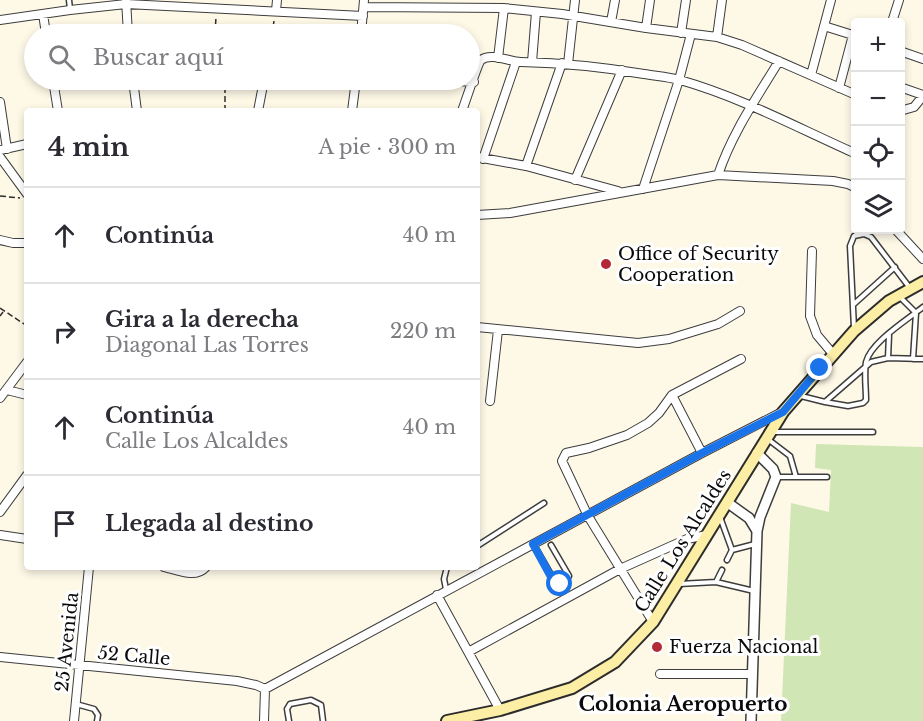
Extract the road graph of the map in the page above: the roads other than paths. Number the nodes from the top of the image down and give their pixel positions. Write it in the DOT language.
graph roads {
  1 [pos="69,0"];
  2 [pos="277,0"];
  3 [pos="574,0"];
  4 [pos="615,0"];
  5 [pos="650,0"];
  6 [pos="686,0"];
  7 [pos="722,0"];
  8 [pos="831,0"];
  9 [pos="899,0"];
  10 [pos="126,2"];
  11 [pos="364,3"];
  12 [pos="218,4"];
  13 [pos="422,4"];
  14 [pos="452,4"];
  15 [pos="493,4"];
  16 [pos="504,8"];
  17 [pos="70,10"];
  18 [pos="276,11"];
  19 [pos="536,12"];
  20 [pos="43,14"];
  21 [pos="363,16"];
  22 [pos="572,16"];
  23 [pos="893,18"];
  24 [pos="0,20"];
  25 [pos="611,22"];
  26 [pos="44,24"];
  27 [pos="127,24"];
  28 [pos="362,24"];
  29 [pos="824,26"];
  30 [pos="646,28"];
  31 [pos="681,33"];
  32 [pos="691,34"];
  33 [pos="851,35"];
  34 [pos="717,37"];
  35 [pos="851,46"];
  36 [pos="905,53"];
  37 [pos="498,58"];
  38 [pos="923,59"];
  39 [pos="779,61"];
  40 [pos="480,62"];
  41 [pos="516,62"];
  42 [pos="532,63"];
  43 [pos="565,63"];
  44 [pos="622,70"];
  45 [pos="811,75"];
  46 [pos="679,80"];
  47 [pos="839,88"];
  48 [pos="905,89"];
  49 [pos="55,90"];
  50 [pos="134,90"];
  51 [pos="262,90"];
  52 [pos="355,90"];
  53 [pos="471,90"];
  54 [pos="851,93"];
  55 [pos="923,96"];
  56 [pos="0,102"];
  57 [pos="751,106"];
  58 [pos="58,108"];
  59 [pos="137,108"];
  60 [pos="259,108"];
  61 [pos="352,108"];
  62 [pos="463,108"];
  63 [pos="905,110"];
  64 [pos="24,145"];
  65 [pos="3,150"];
  66 [pos="851,152"];
  67 [pos="0,157"];
  68 [pos="480,158"];
  69 [pos="526,165"];
  70 [pos="718,175"];
  71 [pos="575,180"];
  72 [pos="851,186"];
  73 [pos="643,189"];
  74 [pos="24,192"];
  75 [pos="622,192"];
  76 [pos="480,216"];
  77 [pos="900,234"];
  78 [pos="0,240"];
  79 [pos="24,243"];
  80 [pos="812,251"];
  81 [pos="923,259"];
  82 [pos="895,267"];
  83 [pos="923,282"];
  84 [pos="911,289"];
  85 [pos="899,296"];
  86 [pos="853,305"];
  87 [pos="923,307"];
  88 [pos="740,311"];
  89 [pos="916,313"];
  90 [pos="480,327"];
  91 [pos="498,330"];
  92 [pos="854,331"];
  93 [pos="889,335"];
  94 [pos="833,354"];
  95 [pos="888,358"];
  96 [pos="741,359"];
  97 [pos="913,359"];
  98 [pos="923,359"];
  99 [pos="866,365"];
  100 [pos="24,366"];
  101 [pos="7,390"];
  102 [pos="24,394"];
  103 [pos="797,394"];
  104 [pos="672,395"];
  105 [pos="0,398"];
  106 [pos="490,401"];
  107 [pos="825,402"];
  108 [pos="783,412"];
  109 [pos="873,432"];
  110 [pos="768,435"];
  111 [pos="702,453"];
  112 [pos="757,453"];
  113 [pos="776,477"];
  114 [pos="796,477"];
  115 [pos="827,477"];
  116 [pos="24,480"];
  117 [pos="544,503"];
  118 [pos="728,503"];
  119 [pos="0,512"];
  120 [pos="588,516"];
  121 [pos="720,516"];
  122 [pos="757,531"];
  123 [pos="0,535"];
  124 [pos="708,535"];
  125 [pos="24,539"];
  126 [pos="756,543"];
  127 [pos="480,544"];
  128 [pos="533,544"];
  129 [pos="550,545"];
  130 [pos="732,550"];
  131 [pos="727,560"];
  132 [pos="620,569"];
  133 [pos="89,570"];
  134 [pos="177,570"];
  135 [pos="203,570"];
  136 [pos="446,570"];
  137 [pos="722,570"];
  138 [pos="716,582"];
  139 [pos="678,584"];
  140 [pos="446,590"];
  141 [pos="755,592"];
  142 [pos="437,595"];
  143 [pos="653,622"];
  144 [pos="470,651"];
  145 [pos="0,657"];
  146 [pos="79,666"];
  147 [pos="660,674"];
  148 [pos="752,674"];
  149 [pos="265,689"];
  150 [pos="76,704"];
  151 [pos="500,710"];
  152 [pos="74,721"];
  153 [pos="97,721"];
  154 [pos="264,721"];
  155 [pos="289,721"];
  156 [pos="323,721"];
  157 [pos="447,721"];
  158 [pos="751,721"];
  1 -- 17 [label="lane"];
  2 -- 18 [label="street"];
  3 -- 22 [label="street"];
  4 -- 25 [label="street"];
  5 -- 30 [label="street"];
  6 -- 31 [label="street"];
  7 -- 34 [label="street"];
  8 -- 29 [label="street"];
  9 -- 23 [label="street"];
  10 -- 12 [label="street"];
  10 -- 17 [label="street"];
  10 -- 27 [label="street"];
  11 -- 13 [label="street"];
  11 -- 21 [label="street"];
  12 -- 18 [label="street"];
  13 -- 14 [label="street"];
  14 -- 15 [label="street"];
  15 -- 16 [label="street"];
  16 -- 19 [label="street"];
  16 -- 37 [label="street"];
  17 -- 20 [label="street"];
  18 -- 21 [label="street"];
  19 -- 22 [label="street"];
  19 -- 42 [label="street"];
  20 -- 24 [label="street"];
  20 -- 26 [label="street"];
  21 -- 28 [label="street"];
  22 -- 25 [label="street"];
  22 -- 43 [label="street"];
  25 -- 30 [label="street"];
  29 -- 33 [label="street"];
  29 -- 45 [label="street"];
  30 -- 31 [label="street"];
  31 -- 32 [label="street"];
  32 -- 34 [label="street"];
  32 -- 46 [label="street"];
  34 -- 39 [label="street"];
  35 -- 47 [label="street"];
  36 -- 38 [label="street"];
  37 -- 40 [label="street"];
  37 -- 41 [label="street"];
  39 -- 45 [label="street"];
  39 -- 57 [label="street"];
  41 -- 42 [label="street"];
  41 -- 68 [label="street"];
  42 -- 43 [label="street"];
  43 -- 44 [label="street"];
  43 -- 69 [label="street"];
  44 -- 46 [label="street"];
  44 -- 71 [label="street"];
  45 -- 47 [label="street"];
  46 -- 57 [label="street"];
  46 -- 73 [label="street"];
  47 -- 54 [label="street"];
  48 -- 55 [label="street"];
  49 -- 58 [label="street"];
  50 -- 59 [label="street"];
  51 -- 60 [label="street"];
  52 -- 61 [label="street"];
  53 -- 62 [label="street"];
  55 -- 63 [label="street"];
  56 -- 65 [label="street"];
  57 -- 66 [label="street"];
  57 -- 70 [label="street"];
  64 -- 65 [label="street"];
  67 -- 74 [label="street"];
  68 -- 69 [label="street"];
  69 -- 71 [label="street"];
  70 -- 72 [label="street"];
  70 -- 73 [label="street"];
  71 -- 75 [label="street"];
  73 -- 75 [label="street"];
  75 -- 76 [label="street"];
  77 -- 81 [label="street"];
  78 -- 79 [label="street"];
  80 -- 94 [label="street"];
  82 -- 84 [label="lane"];
  82 -- 86 [label="lane"];
  82 -- 86 [label="lane"];
  83 -- 84 [label="main road, Calle Los Alcaldes"];
  84 -- 85 [label="main road, Calle Los Alcaldes"];
  85 -- 89 [label="lane"];
  85 -- 92 [label="main road, Calle Los Alcaldes"];
  86 -- 92 [label="lane"];
  87 -- 89 [label="lane"];
  88 -- 91 [label="street"];
  89 -- 93 [label="lane"];
  89 -- 97 [label="lane"];
  90 -- 91 [label="street"];
  91 -- 106 [label="street"];
  92 -- 94 [label="main road, Calle Los Alcaldes"];
  93 -- 95 [label="lane"];
  93 -- 99 [label="lane"];
  94 -- 103 [label="main road, Calle Los Alcaldes"];
  95 -- 97 [label="lane"];
  95 -- 99 [label="lane"];
  96 -- 104 [label="street"];
  97 -- 98 [label="lane"];
  99 -- 107 [label="lane"];
  99 -- 107 [label="lane"];
  100 -- 101 [label="street"];
  101 -- 102 [label="street"];
  101 -- 105 [label="street"];
  103 -- 107 [label="lane"];
  103 -- 108 [label="main road, Calle Los Alcaldes"];
  104 -- 111 [label="street"];
  104 -- 120 [label="street"];
  108 -- 110 [label="main road, Calle Los Alcaldes"];
  108 -- 111 [label="street"];
  109 -- 110 [label="lane"];
  110 -- 112 [label="main road, Calle Los Alcaldes"];
  110 -- 114 [label="lane"];
  111 -- 120 [label="street"];
  112 -- 113 [label="street"];
  112 -- 118 [label="main road, Calle Los Alcaldes"];
  113 -- 114 [label="lane"];
  113 -- 122 [label="street"];
  114 -- 115 [label="lane"];
  116 -- 119 [label="street"];
  117 -- 127 [label="lane"];
  118 -- 121 [label="main road, Calle Los Alcaldes"];
  118 -- 122 [label="street"];
  120 -- 128 [label="street"];
  120 -- 132 [label="street"];
  121 -- 124 [label="main road, Calle Los Alcaldes"];
  121 -- 130 [label="lane"];
  122 -- 126 [label="street"];
  123 -- 125 [label="street"];
  124 -- 132 [label="street"];
  124 -- 139 [label="main road, Calle Los Alcaldes"];
  126 -- 130 [label="lane"];
  126 -- 141 [label="street"];
  128 -- 129 [label="lane"];
  128 -- 140 [label="street"];
  130 -- 131 [label="lane"];
  132 -- 143 [label="street"];
  132 -- 144 [label="street"];
  133 -- 146 [label="street, 25 Avenida"];
  134 -- 135 [label="street"];
  136 -- 140 [label="lane"];
  137 -- 138 [label="lane"];
  138 -- 139 [label="lane"];
  138 -- 141 [label="lane"];
  139 -- 143 [label="main road, Calle Los Alcaldes"];
  140 -- 142 [label="street"];
  141 -- 148 [label="street"];
  142 -- 144 [label="street"];
  142 -- 149 [label="street"];
  143 -- 151 [label="main road, Calle Los Alcaldes"];
  144 -- 151 [label="street"];
  145 -- 146 [label="street, 52 Calle"];
  146 -- 149 [label="street, 52 Calle"];
  146 -- 150 [label="street, 25 Avenida"];
  147 -- 148 [label="street"];
  148 -- 158 [label="street"];
  149 -- 154 [label="street"];
  150 -- 152 [label="street, 25 Avenida"];
  150 -- 153 [label="lane"];
  151 -- 157 [label="main road, Calle Los Alcaldes"];
  155 -- 156 [label="lane"];
}
